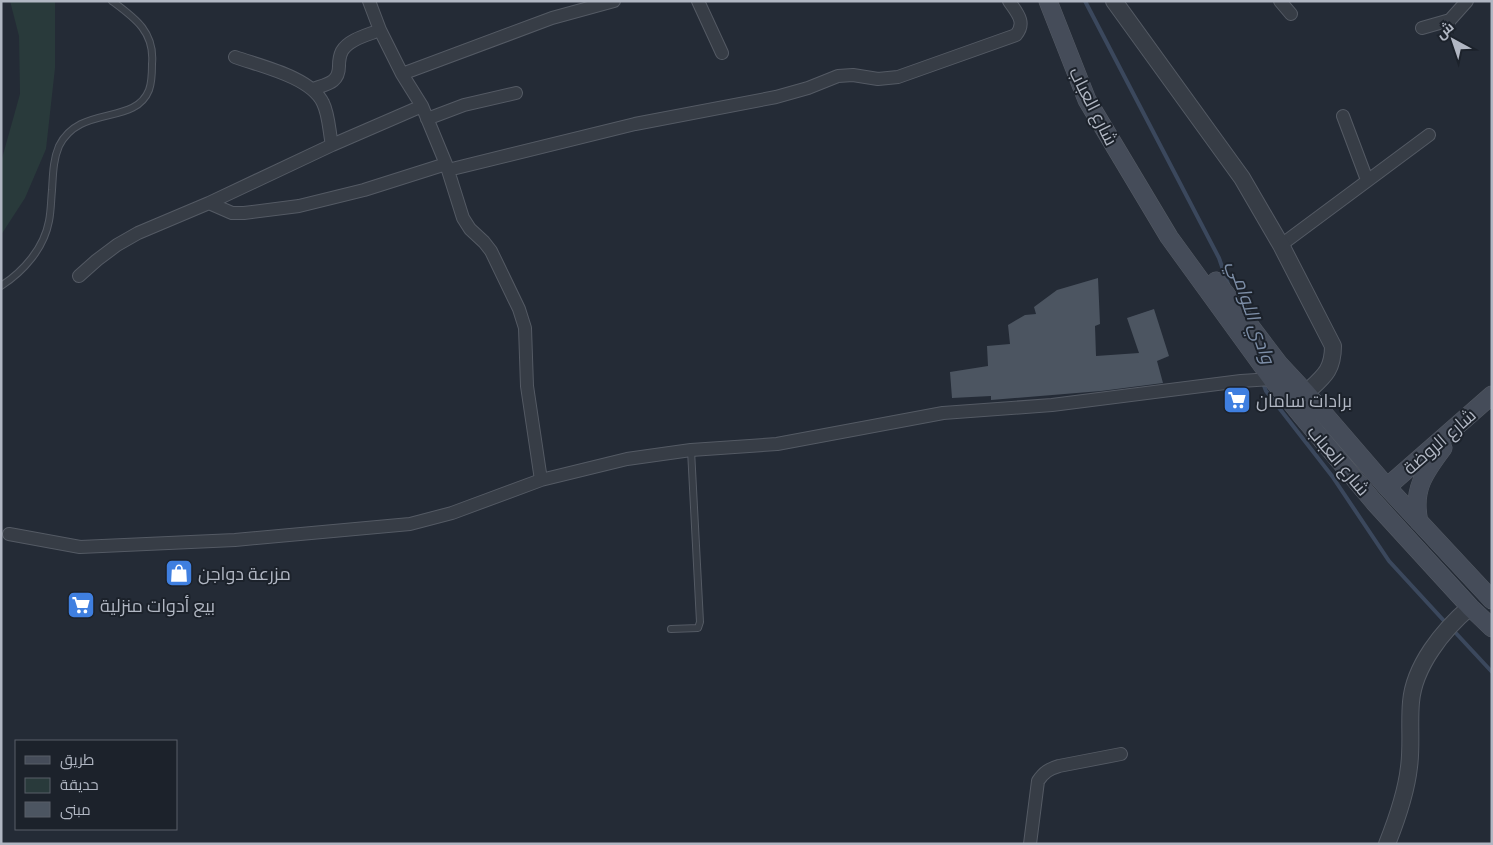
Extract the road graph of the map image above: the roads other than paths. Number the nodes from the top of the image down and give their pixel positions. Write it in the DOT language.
graph roads {
  1 [pos="112,1"];
  2 [pos="370,1"];
  3 [pos="614,1"];
  4 [pos="698,1"];
  5 [pos="1009,1"];
  6 [pos="1048,1"];
  7 [pos="1114,1"];
  8 [pos="1280,1"];
  9 [pos="1467,1"];
  10 [pos="1291,14"];
  11 [pos="1422,28"];
  12 [pos="380,30"];
  13 [pos="722,53"];
  14 [pos="235,57"];
  15 [pos="402,74"];
  16 [pos="313,89"];
  17 [pos="516,93"];
  18 [pos="422,106"];
  19 [pos="1343,116"];
  20 [pos="427,119"];
  21 [pos="1429,135"];
  22 [pos="332,145"];
  23 [pos="447,167"];
  24 [pos="1367,180"];
  25 [pos="209,204"];
  26 [pos="1150,205"];
  27 [pos="1281,244"];
  28 [pos="79,276"];
  29 [pos="1,286"];
  30 [pos="1236,308"];
  31 [pos="1272,379"];
  32 [pos="1306,393"];
  33 [pos="1492,395"];
  34 [pos="1464,420"];
  35 [pos="1323,441"];
  36 [pos="691,450"];
  37 [pos="1362,458"];
  38 [pos="1420,458"];
  39 [pos="541,480"];
  40 [pos="1387,487"];
  41 [pos="1419,522"];
  42 [pos="9,534"];
  43 [pos="1403,534"];
  44 [pos="1448,552"];
  45 [pos="1492,600"];
  46 [pos="1470,607"];
  47 [pos="1492,618"];
  48 [pos="1492,628"];
  49 [pos="671,629"];
  50 [pos="1122,754"];
  51 [pos="1030,844"];
  52 [pos="1387,844"];
  1 -- 29 [label="lane"];
  2 -- 12 [label="street"];
  3 -- 15 [label="street"];
  4 -- 13 [label="street"];
  5 -- 23 [label="street"];
  6 -- 26 [label="main road, شارع العباب"];
  7 -- 27 [label="street"];
  8 -- 10 [label="street"];
  9 -- 11 [label="street"];
  12 -- 15 [label="street"];
  12 -- 16 [label="street"];
  14 -- 16 [label="street"];
  15 -- 18 [label="street"];
  16 -- 22 [label="street"];
  17 -- 20 [label="street"];
  18 -- 20 [label="street"];
  18 -- 22 [label="street"];
  19 -- 24 [label="street"];
  20 -- 23 [label="street"];
  21 -- 24 [label="street"];
  22 -- 25 [label="street"];
  23 -- 25 [label="street"];
  23 -- 39 [label="street"];
  24 -- 27 [label="street"];
  25 -- 28 [label="street"];
  26 -- 30 [label="main road, شارع العباب"];
  26 -- 31 [label="main road, شارع العباب"];
  27 -- 32 [label="street"];
  30 -- 31 [label="main road"];
  30 -- 32 [label="main road, شارع العباب"];
  31 -- 32 [label="main road"];
  31 -- 35 [label="main road, شارع العباب"];
  31 -- 36 [label="street"];
  32 -- 37 [label="main road, شارع العباب"];
  33 -- 34 [label="main road, شارع الروضة"];
  34 -- 38 [label="main road, شارع الروضة"];
  34 -- 41 [label="main road"];
  35 -- 40 [label="main road"];
  35 -- 43 [label="main road, شارع العباب"];
  36 -- 39 [label="street"];
  36 -- 49 [label="lane"];
  37 -- 38 [label="main road"];
  37 -- 40 [label="main road, شارع العباب"];
  38 -- 40 [label="main road, شارع الروضة"];
  39 -- 42 [label="street"];
  40 -- 41 [label="main road, شارع العباب"];
  40 -- 43 [label="main road"];
  41 -- 44 [label="main road, شارع العباب"];
  43 -- 46 [label="main road, شارع العباب"];
  44 -- 45 [label="main road, شارع العباب"];
  44 -- 46 [label="main road"];
  46 -- 47 [label="main road"];
  46 -- 48 [label="main road, شارع العباب"];
  46 -- 52 [label="street"];
  50 -- 51 [label="street"];
}
